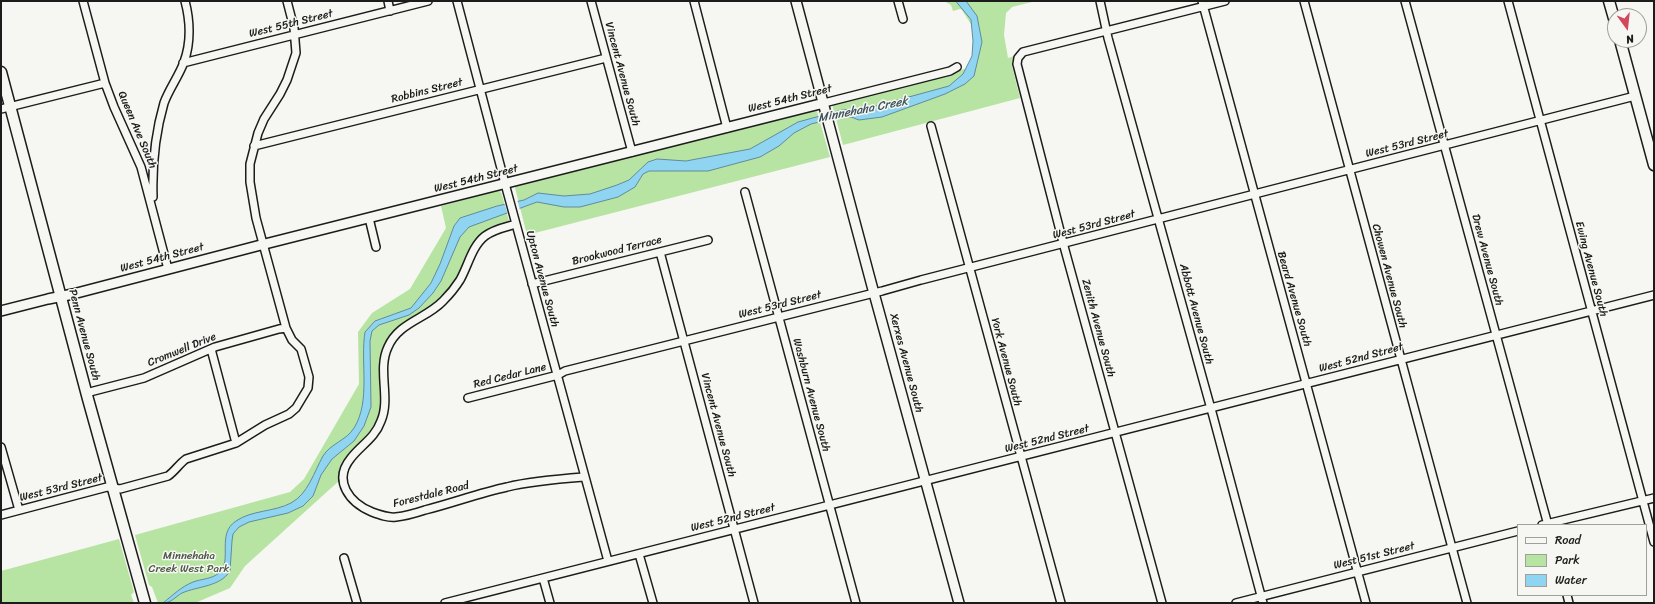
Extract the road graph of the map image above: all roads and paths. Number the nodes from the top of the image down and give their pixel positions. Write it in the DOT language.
graph roads {
  1 [pos="83,1"];
  2 [pos="185,1"];
  3 [pos="287,1"];
  4 [pos="388,1"];
  5 [pos="428,1"];
  6 [pos="457,1"];
  7 [pos="591,1"];
  8 [pos="694,1"];
  9 [pos="796,1"];
  10 [pos="898,1"];
  11 [pos="1100,1"];
  12 [pos="1225,1"];
  13 [pos="1304,1"];
  14 [pos="1405,1"];
  15 [pos="1508,1"];
  16 [pos="1202,4"];
  17 [pos="390,11"];
  18 [pos="903,18"];
  19 [pos="1107,31"];
  20 [pos="294,35"];
  21 [pos="1622,48"];
  22 [pos="606,58"];
  23 [pos="183,63"];
  24 [pos="957,67"];
  25 [pos="1,72"];
  26 [pos="105,83"];
  27 [pos="480,89"];
  28 [pos="1635,96"];
  29 [pos="5,108"];
  30 [pos="825,108"];
  31 [pos="1540,121"];
  32 [pos="931,126"];
  33 [pos="727,128"];
  34 [pos="254,146"];
  35 [pos="1444,146"];
  36 [pos="632,152"];
  37 [pos="1654,165"];
  38 [pos="1349,170"];
  39 [pos="505,184"];
  40 [pos="745,192"];
  41 [pos="1254,195"];
  42 [pos="369,218"];
  43 [pos="1159,220"];
  44 [pos="156,221"];
  45 [pos="516,224"];
  46 [pos="708,240"];
  47 [pos="263,244"];
  48 [pos="1064,244"];
  49 [pos="376,247"];
  50 [pos="660,252"];
  51 [pos="969,268"];
  52 [pos="168,269"];
  53 [pos="532,284"];
  54 [pos="874,293"];
  55 [pos="1654,294"];
  56 [pos="61,297"];
  57 [pos="1,311"];
  58 [pos="1591,311"];
  59 [pos="778,317"];
  60 [pos="286,328"];
  61 [pos="1496,335"];
  62 [pos="684,341"];
  63 [pos="211,349"];
  64 [pos="1400,359"];
  65 [pos="558,375"];
  66 [pos="1306,384"];
  67 [pos="86,393"];
  68 [pos="468,398"];
  69 [pos="1211,409"];
  70 [pos="1116,433"];
  71 [pos="236,443"];
  72 [pos="1,447"];
  73 [pos="1021,457"];
  74 [pos="585,477"];
  75 [pos="926,480"];
  76 [pos="112,487"];
  77 [pos="1654,498"];
  78 [pos="1643,501"];
  79 [pos="829,505"];
  80 [pos="19,510"];
  81 [pos="1,515"];
  82 [pos="1546,524"];
  83 [pos="734,529"];
  84 [pos="1517,531"];
  85 [pos="1654,542"];
  86 [pos="1452,548"];
  87 [pos="639,554"];
  88 [pos="344,558"];
  89 [pos="608,561"];
  90 [pos="1358,572"];
  91 [pos="543,578"];
  92 [pos="1262,600"];
  93 [pos="145,603"];
  94 [pos="357,603"];
  95 [pos="447,603"];
  96 [pos="550,603"];
  97 [pos="653,603"];
  98 [pos="754,603"];
  99 [pos="856,603"];
  100 [pos="959,603"];
  101 [pos="1061,603"];
  102 [pos="1162,603"];
  103 [pos="1236,603"];
  104 [pos="1366,603"];
  105 [pos="1467,603"];
  1 -- 26 [label="street, Queen Ave South"];
  2 -- 23 [label="street"];
  3 -- 20 [label="street, West 53rd Street"];
  4 -- 17 [label="street"];
  5 -- 17 [label="street, West 55th Street"];
  6 -- 27 [label="street, Upton Avenue South"];
  7 -- 22 [label="street, Vincent Avenue South"];
  8 -- 33 [label="street"];
  9 -- 30 [label="street, Xerxes Avenue South"];
  10 -- 18 [label="street"];
  11 -- 19 [label="street, Abbott Avenue South"];
  12 -- 16 [label="street"];
  13 -- 38 [label="street, Chowen Avenue South"];
  14 -- 35 [label="street, Drew Avenue South"];
  15 -- 31 [label="street, Ewing Avenue South"];
  16 -- 19 [label="street"];
  16 -- 41 [label="street, Beard Avenue South"];
  17 -- 20 [label="street, West 55th Street"];
  19 -- 43 [label="street, Abbott Avenue South"];
  19 -- 48 [label="street, Zenith Avenue South"];
  20 -- 23 [label="street, West 55th Street"];
  20 -- 34 [label="street, West 53rd Street"];
  21 -- 28 [label="main road"];
  22 -- 27 [label="street, Robbins Street"];
  22 -- 36 [label="street, Vincent Avenue South"];
  23 -- 44 [label="street"];
  24 -- 30 [label="street, West 54th Street"];
  25 -- 29 [label="main road, Penn Avenue South"];
  26 -- 29 [label="street"];
  26 -- 44 [label="street, Queen Ave South"];
  27 -- 34 [label="street, Robbins Street"];
  27 -- 39 [label="street, Upton Avenue South"];
  28 -- 31 [label="street, West 53rd Street"];
  28 -- 37 [label="main road"];
  29 -- 56 [label="main road, Penn Avenue South"];
  30 -- 33 [label="street, West 54th Street"];
  30 -- 54 [label="street, Xerxes Avenue South"];
  31 -- 35 [label="street, West 53rd Street"];
  31 -- 58 [label="street, Ewing Avenue South"];
  32 -- 51 [label="street, York Avenue South"];
  33 -- 36 [label="street, West 54th Street"];
  34 -- 47 [label="street, West 53rd Street"];
  35 -- 38 [label="street, West 53rd Street"];
  35 -- 61 [label="street, Drew Avenue South"];
  36 -- 39 [label="street, West 54th Street"];
  38 -- 41 [label="street, West 53rd Street"];
  38 -- 64 [label="street, Chowen Avenue South"];
  39 -- 42 [label="street, West 54th Street"];
  39 -- 45 [label="street, Upton Avenue South"];
  40 -- 59 [label="street, Washburn Avenue South"];
  41 -- 43 [label="street, West 53rd Street"];
  41 -- 66 [label="street, Beard Avenue South"];
  42 -- 47 [label="street, West 54th Street"];
  42 -- 49 [label="street"];
  43 -- 48 [label="street, West 53rd Street"];
  43 -- 69 [label="street, Abbott Avenue South"];
  44 -- 52 [label="street, Queen Ave South"];
  45 -- 53 [label="street, Upton Avenue South"];
  45 -- 74 [label="street, Forestdale Road"];
  46 -- 50 [label="street, Brookwood Terrace"];
  47 -- 52 [label="street, West 54th Street"];
  47 -- 60 [label="street, West 53rd Street"];
  48 -- 51 [label="street, West 53rd Street"];
  48 -- 70 [label="street, Zenith Avenue South"];
  50 -- 53 [label="street, Brookwood Terrace"];
  50 -- 62 [label="street, Vincent Avenue South"];
  51 -- 54 [label="street, West 53rd Street"];
  51 -- 73 [label="street, York Avenue South"];
  52 -- 56 [label="street, West 54th Street"];
  53 -- 65 [label="street, Upton Avenue South"];
  54 -- 59 [label="street, West 53rd Street"];
  54 -- 75 [label="street, Xerxes Avenue South"];
  55 -- 58 [label="street, West 52nd Street"];
  56 -- 57 [label="street, West 54th Street"];
  56 -- 67 [label="main road, Penn Avenue South"];
  58 -- 61 [label="street, West 52nd Street"];
  58 -- 78 [label="street, Ewing Avenue South"];
  59 -- 62 [label="street, West 53rd Street"];
  59 -- 79 [label="street, Washburn Avenue South"];
  60 -- 63 [label="street, Cromwell Drive"];
  60 -- 71 [label="street, West 53rd Street"];
  61 -- 64 [label="street, West 52nd Street"];
  61 -- 82 [label="street, Drew Avenue South"];
  62 -- 65 [label="street, West 53rd Street"];
  62 -- 83 [label="street, Vincent Avenue South"];
  63 -- 67 [label="street, Cromwell Drive"];
  63 -- 71 [label="street"];
  64 -- 66 [label="street, West 52nd Street"];
  64 -- 86 [label="street, Chowen Avenue South"];
  65 -- 68 [label="street, Red Cedar Lane"];
  65 -- 74 [label="street, Upton Avenue South"];
  66 -- 69 [label="street, West 52nd Street"];
  66 -- 90 [label="street, Beard Avenue South"];
  67 -- 76 [label="main road, Penn Avenue South"];
  69 -- 70 [label="street, West 52nd Street"];
  69 -- 92 [label="street, Abbott Avenue South"];
  70 -- 73 [label="street, West 52nd Street"];
  70 -- 102 [label="street, Zenith Avenue South"];
  71 -- 76 [label="street, West 53rd Street"];
  72 -- 80 [label="street"];
  73 -- 75 [label="street, West 52nd Street"];
  73 -- 101 [label="street, York Avenue South"];
  74 -- 89 [label="street, Upton Avenue South"];
  75 -- 79 [label="street, West 52nd Street"];
  75 -- 100 [label="street, Xerxes Avenue South"];
  76 -- 80 [label="street, West 53rd Street"];
  76 -- 93 [label="main road, Penn Avenue South"];
  77 -- 78 [label="street"];
  78 -- 82 [label="street"];
  78 -- 85 [label="street, Ewing Avenue South"];
  79 -- 83 [label="street, West 52nd Street"];
  79 -- 99 [label="street, Washburn Avenue South"];
  80 -- 81 [label="street, West 53rd Street"];
  83 -- 87 [label="street, West 52nd Street"];
  83 -- 98 [label="street, Vincent Avenue South"];
  84 -- 86 [label="street, West 51st Street"];
  86 -- 90 [label="street, West 51st Street"];
  86 -- 105 [label="street, Chowen Avenue South"];
  87 -- 89 [label="street, West 52nd Street"];
  87 -- 97 [label="street"];
  88 -- 94 [label="street"];
  89 -- 91 [label="street, West 52nd Street"];
  90 -- 92 [label="street, West 51st Street"];
  90 -- 104 [label="street, Beard Avenue South"];
  91 -- 95 [label="street, West 52nd Street"];
  91 -- 96 [label="street"];
  92 -- 103 [label="street, West 51st Street"];
}
